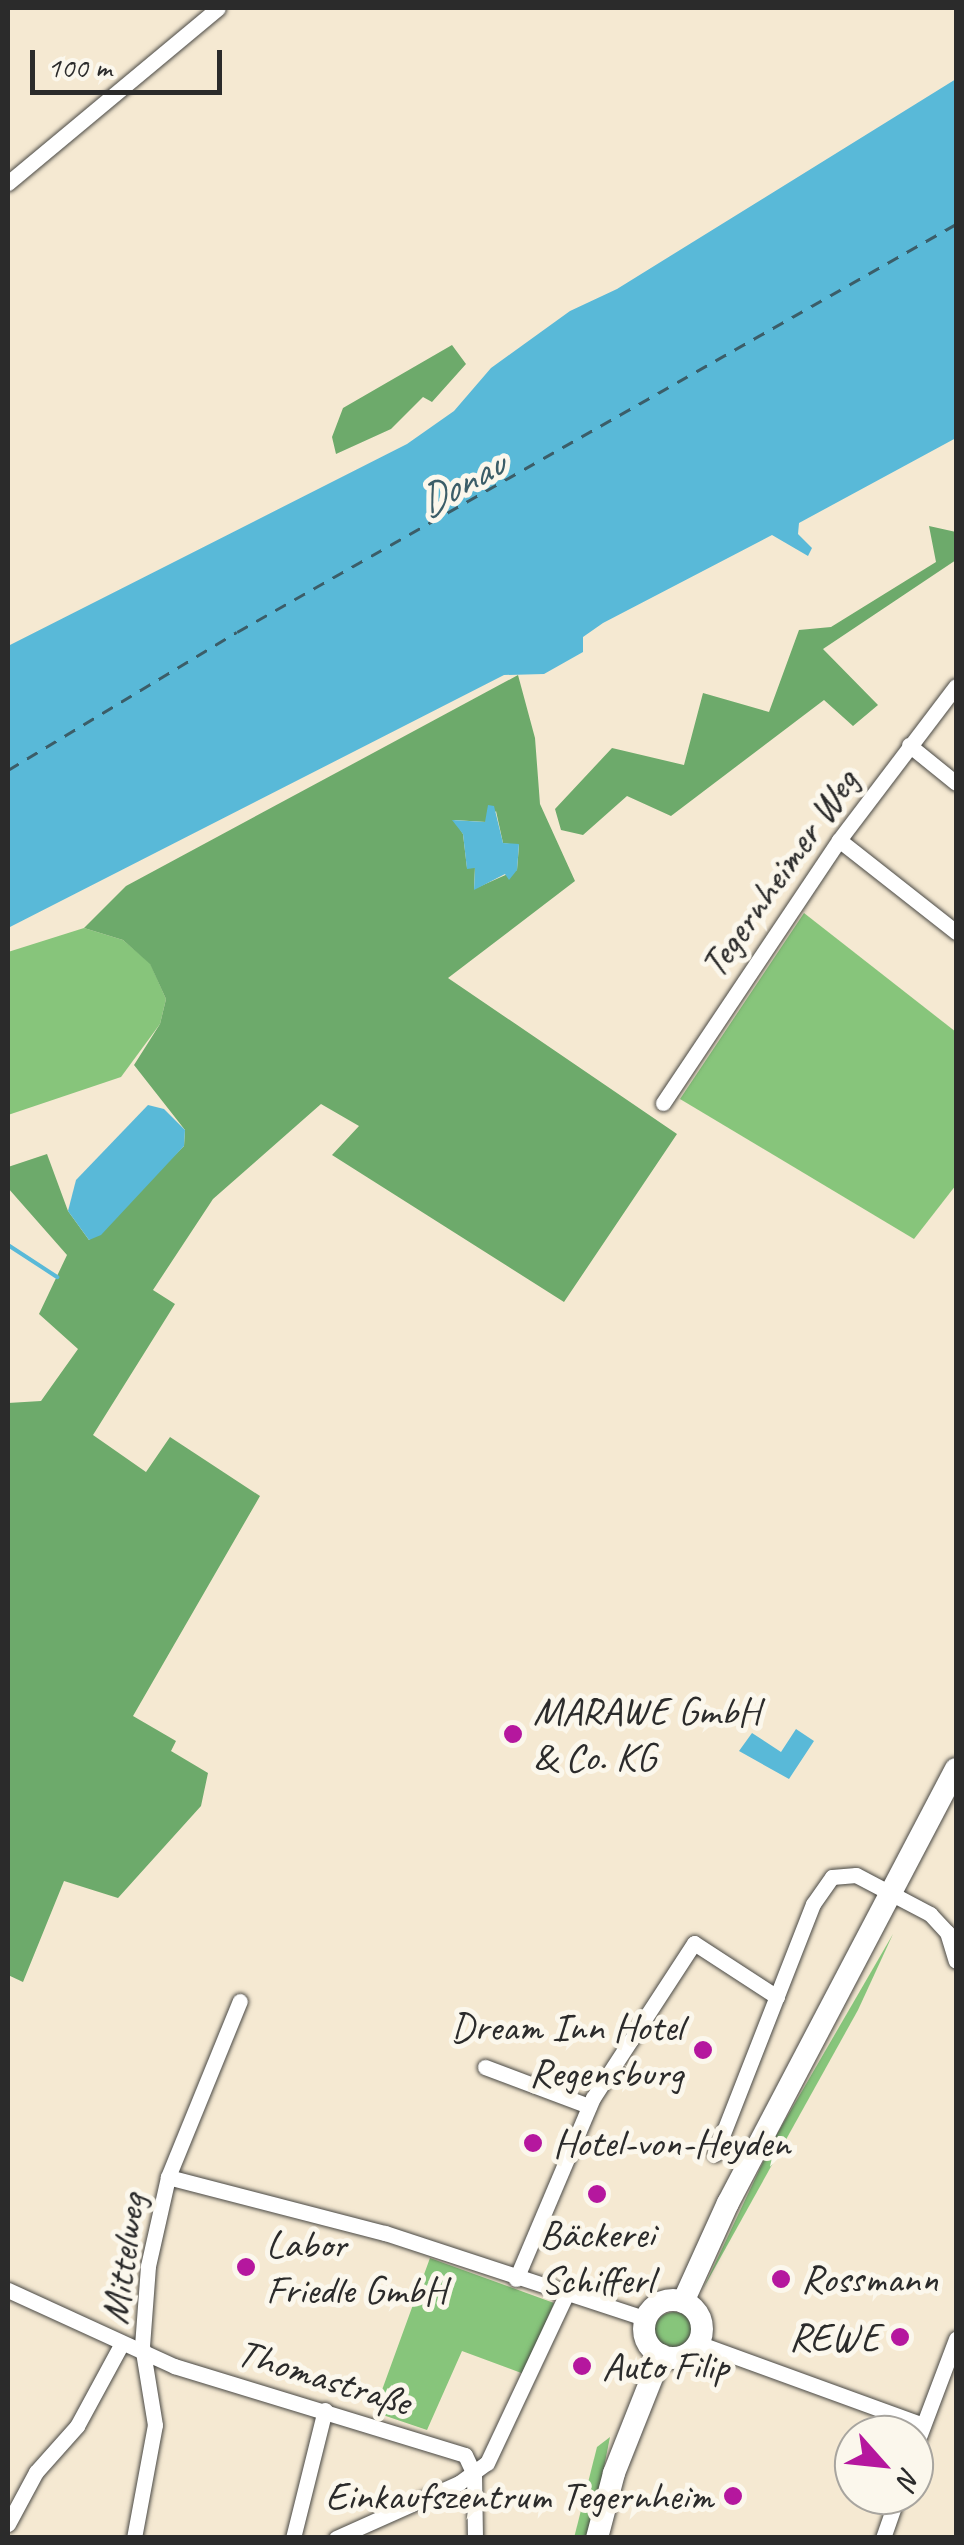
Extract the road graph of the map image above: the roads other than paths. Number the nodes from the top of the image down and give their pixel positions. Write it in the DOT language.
graph roads {
  1 [pos="218,8"];
  2 [pos="8,183"];
  3 [pos="956,686"];
  4 [pos="909,745"];
  5 [pos="956,783"];
  6 [pos="839,840"];
  7 [pos="956,932"];
  8 [pos="663,1103"];
  9 [pos="956,1768"];
  10 [pos="891,1893"];
  11 [pos="956,1961"];
  12 [pos="780,1989"];
  13 [pos="240,2001"];
  14 [pos="485,2068"];
  15 [pos="589,2106"];
  16 [pos="716,2154"];
  17 [pos="168,2177"];
  18 [pos="516,2279"];
  19 [pos="8,2290"];
  20 [pos="565,2296"];
  21 [pos="683,2302"];
  22 [pos="646,2319"];
  23 [pos="956,2339"];
  24 [pos="698,2343"];
  25 [pos="122,2344"];
  26 [pos="144,2354"];
  27 [pos="661,2355"];
  28 [pos="326,2410"];
  29 [pos="896,2415"];
  30 [pos="927,2415"];
  31 [pos="474,2474"];
  32 [pos="8,2524"];
  33 [pos="134,2538"];
  34 [pos="293,2538"];
  35 [pos="336,2538"];
  36 [pos="475,2538"];
  37 [pos="597,2538"];
  1 -- 2 [label="street"];
  3 -- 4 [label="street, Tegernheimer Weg"];
  4 -- 5 [label="street"];
  4 -- 6 [label="street, Tegernheimer Weg"];
  6 -- 7 [label="street"];
  6 -- 8 [label="street, Tegernheimer Weg"];
  9 -- 10 [label="main road"];
  10 -- 11 [label="street"];
  10 -- 12 [label="street"];
  10 -- 21 [label="main road"];
  12 -- 15 [label="street"];
  12 -- 16 [label="street"];
  13 -- 17 [label="street, Mittelweg"];
  14 -- 15 [label="street"];
  15 -- 18 [label="street"];
  17 -- 18 [label="street"];
  17 -- 26 [label="street, Mittelweg"];
  18 -- 20 [label="street"];
  19 -- 25 [label="street, Thomastraße"];
  20 -- 22 [label="street"];
  20 -- 31 [label="street"];
  21 -- 22 [label="main road"];
  21 -- 24 [label="main road"];
  22 -- 27 [label="main road"];
  23 -- 30 [label="street"];
  24 -- 27 [label="main road"];
  24 -- 29 [label="street"];
  25 -- 26 [label="street, Thomastraße"];
  25 -- 32 [label="street"];
  26 -- 28 [label="street, Thomastraße"];
  26 -- 33 [label="street, Mittelweg"];
  27 -- 37 [label="main road"];
  28 -- 31 [label="street, Thomastraße"];
  28 -- 34 [label="street"];
  31 -- 35 [label="street"];
  31 -- 36 [label="street"];
}
